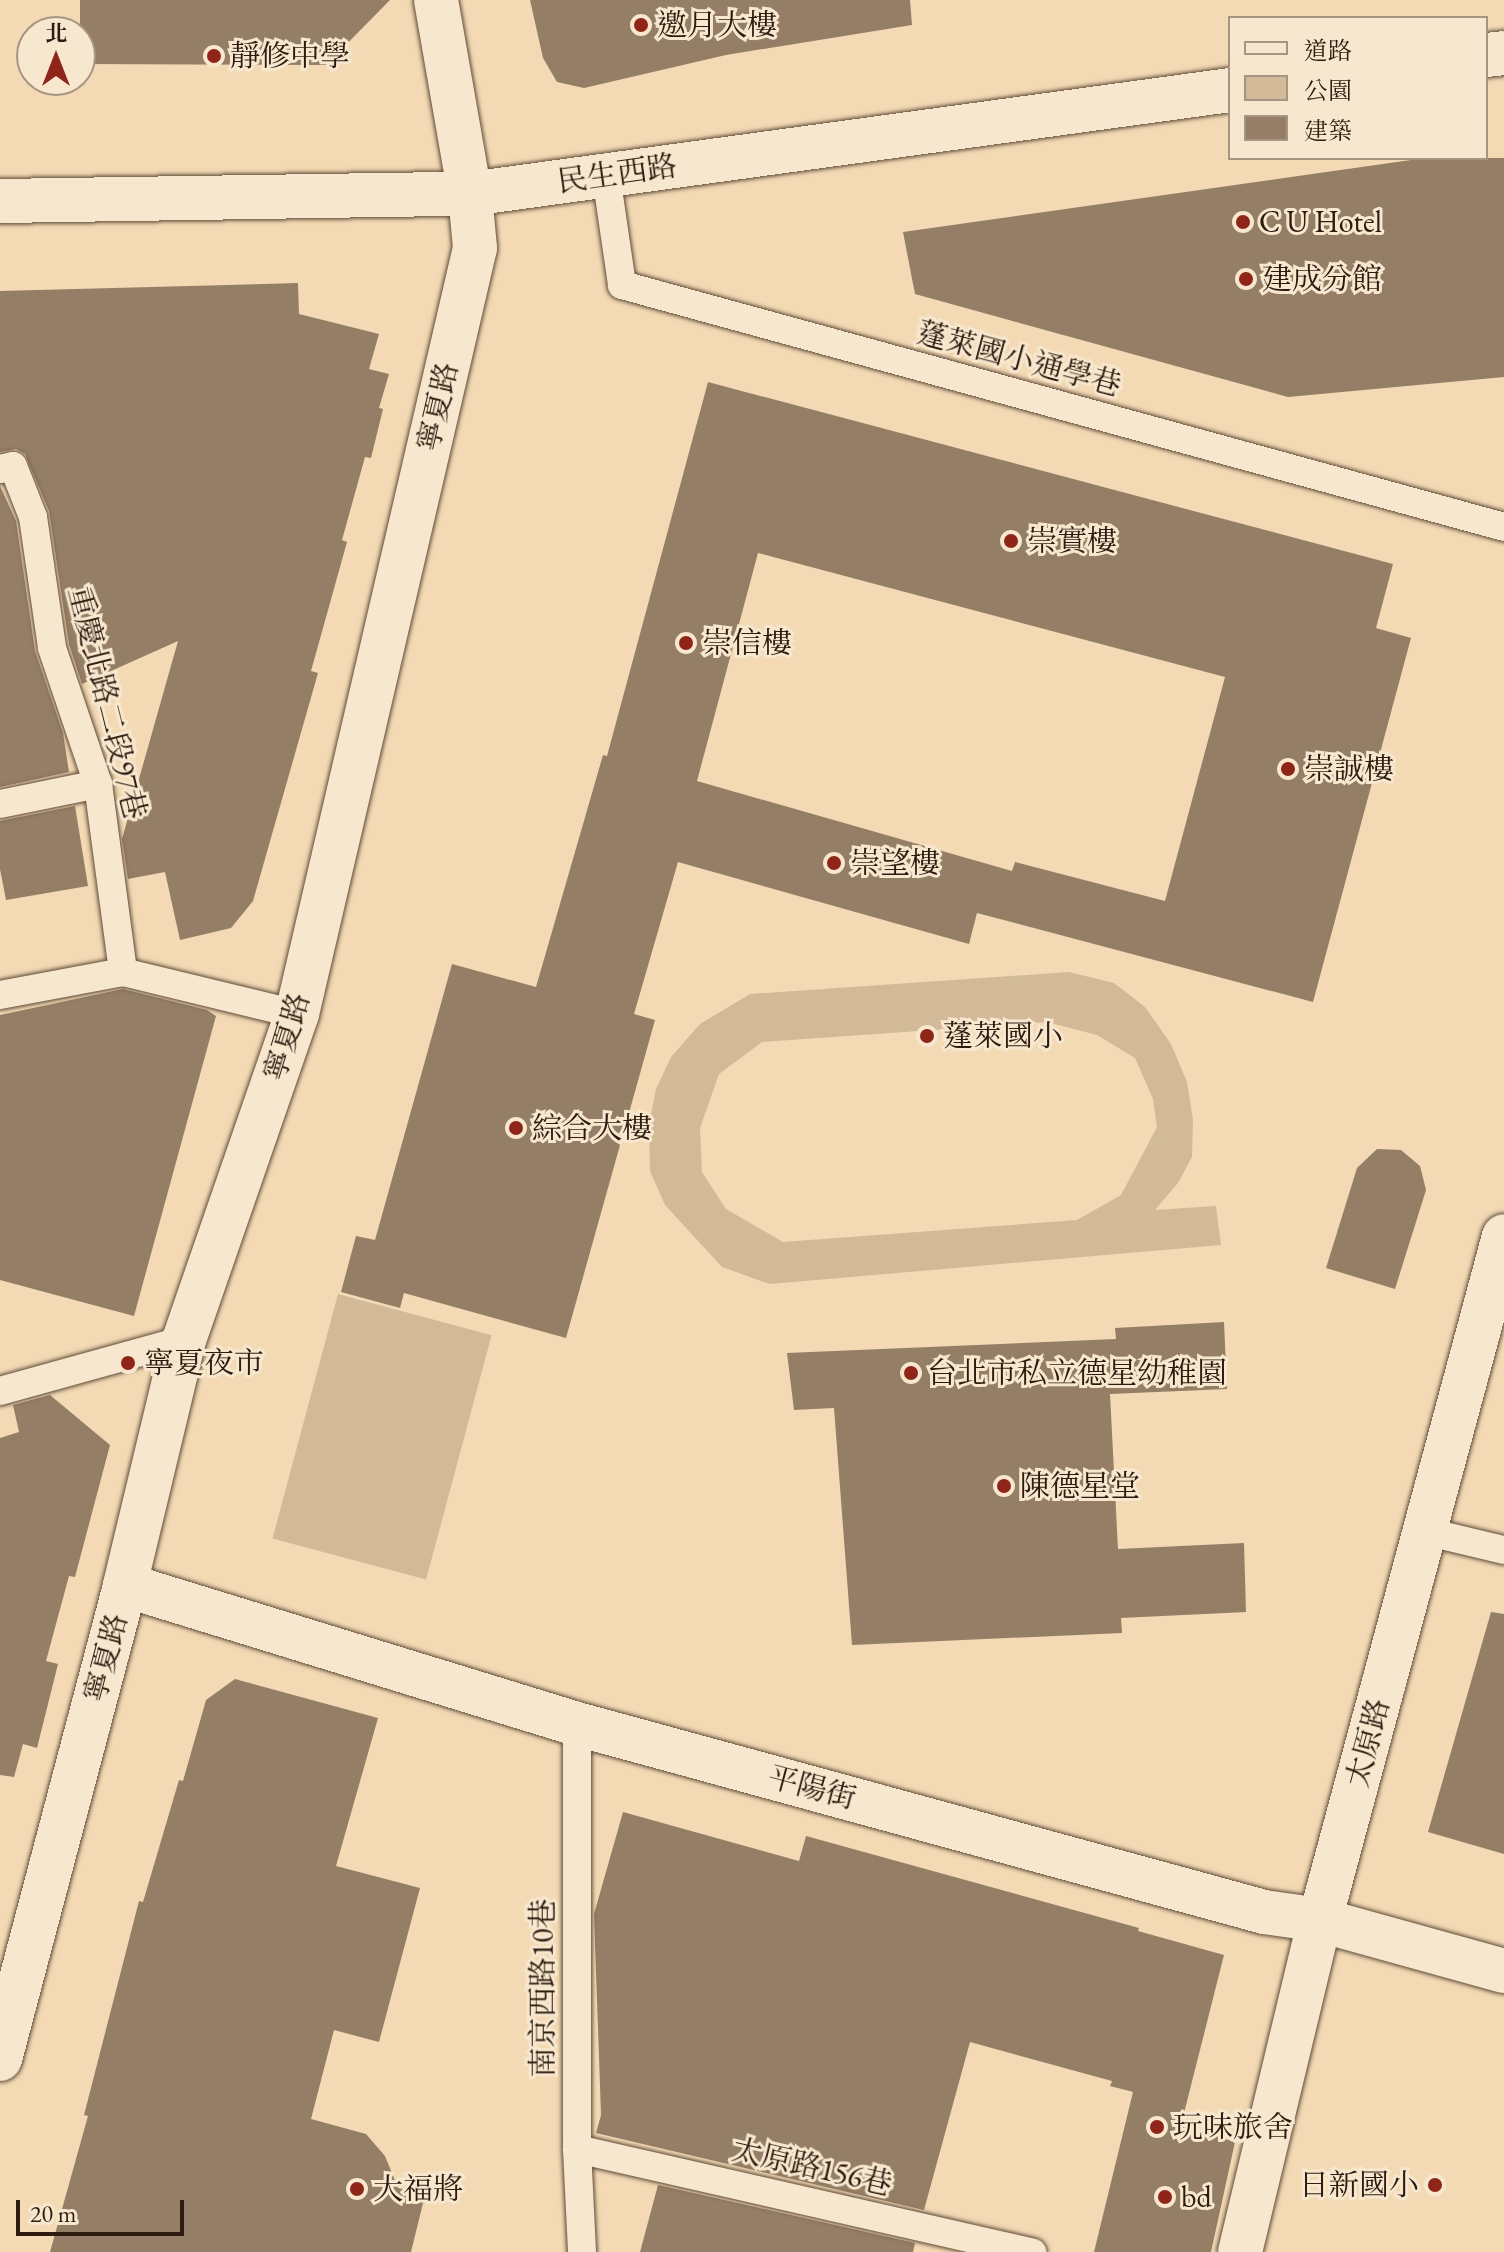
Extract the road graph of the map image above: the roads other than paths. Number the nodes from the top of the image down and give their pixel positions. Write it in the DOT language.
graph roads {
  1 [pos="436,0"];
  2 [pos="1228,90"];
  3 [pos="606,175"];
  4 [pos="470,194"];
  5 [pos="0,201"];
  6 [pos="0,469"];
  7 [pos="1504,527"];
  8 [pos="98,784"];
  9 [pos="0,804"];
  10 [pos="123,972"];
  11 [pos="0,995"];
  12 [pos="297,1014"];
  13 [pos="1504,1236"];
  14 [pos="184,1340"];
  15 [pos="0,1391"];
  16 [pos="1424,1531"];
  17 [pos="1504,1550"];
  18 [pos="125,1585"];
  19 [pos="577,1724"];
  20 [pos="1320,1920"];
  21 [pos="1504,1971"];
  22 [pos="0,2059"];
  23 [pos="577,2149"];
  24 [pos="582,2252"];
  25 [pos="1032,2252"];
  26 [pos="1240,2252"];
  1 -- 4 [label="street, 寧夏路"];
  2 -- 3 [label="street, 民生西路"];
  3 -- 4 [label="street, 民生西路"];
  3 -- 7 [label="lane, 蓬萊國小通學巷"];
  4 -- 5 [label="street, 民生西路"];
  4 -- 12 [label="street, 寧夏路"];
  6 -- 8 [label="lane, 重慶北路二段97巷"];
  8 -- 9 [label="lane"];
  8 -- 10 [label="lane, 重慶北路二段97巷"];
  10 -- 11 [label="lane"];
  10 -- 12 [label="lane"];
  12 -- 14 [label="street, 寧夏路"];
  13 -- 16 [label="street, 太原路"];
  14 -- 15 [label="lane"];
  14 -- 18 [label="street, 寧夏路"];
  16 -- 17 [label="lane"];
  16 -- 20 [label="street, 太原路"];
  18 -- 19 [label="street, 平陽街"];
  18 -- 22 [label="street, 寧夏路"];
  19 -- 20 [label="street, 平陽街"];
  19 -- 23 [label="lane, 南京西路10巷"];
  20 -- 21 [label="street, 平陽街"];
  20 -- 26 [label="street, 太原路"];
  23 -- 24 [label="lane, 南京西路10巷"];
  23 -- 25 [label="lane, 太原路156巷"];
}
